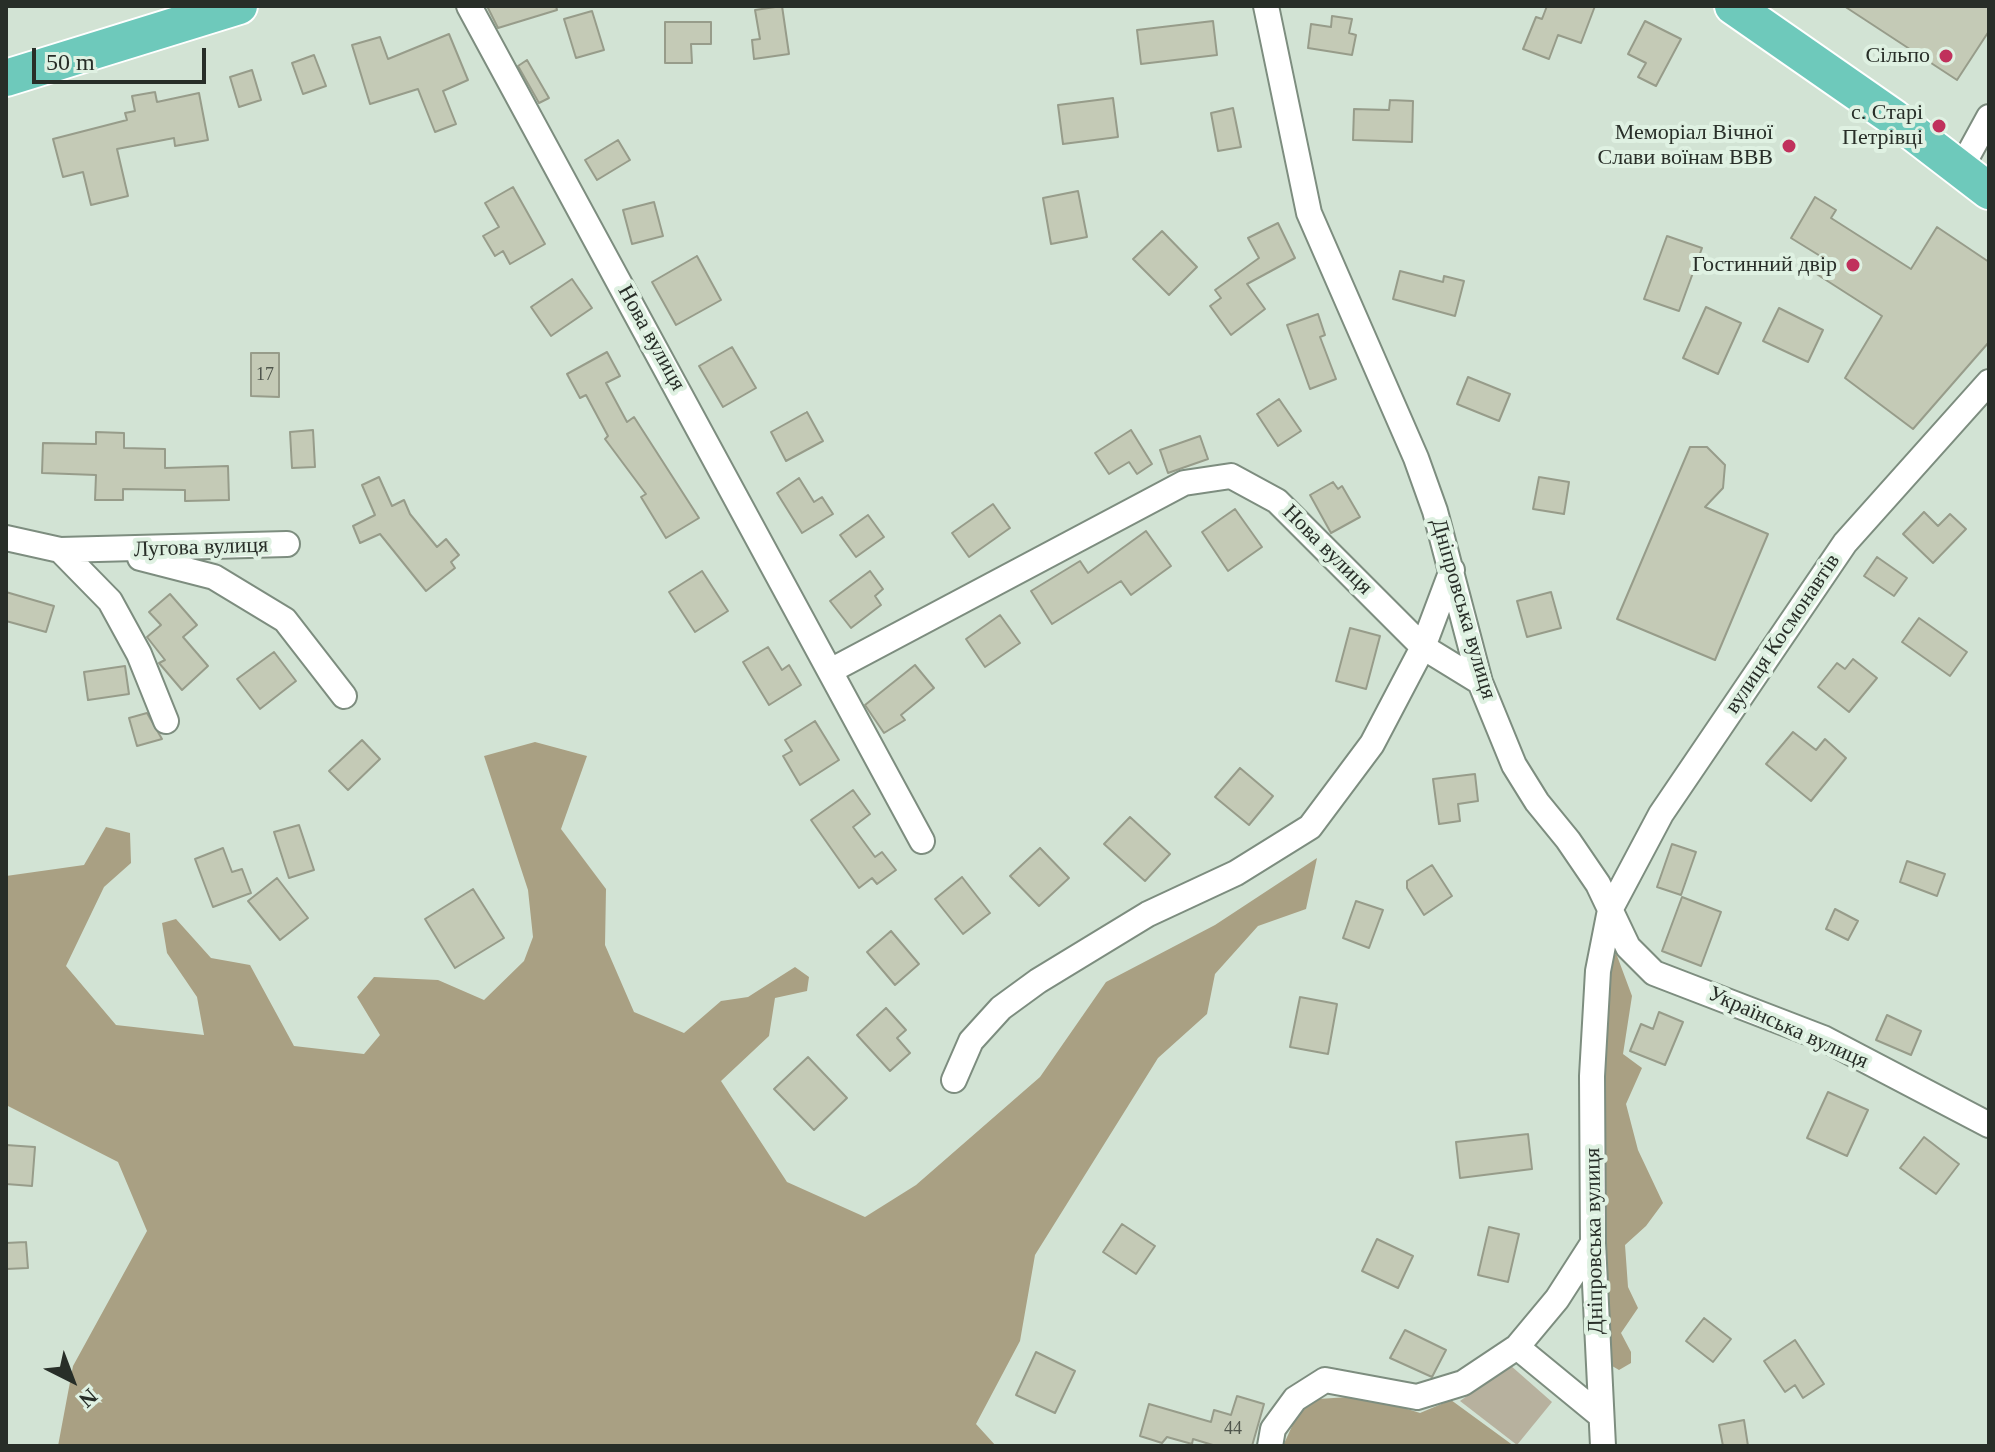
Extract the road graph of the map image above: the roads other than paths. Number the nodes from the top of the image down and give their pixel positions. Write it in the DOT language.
graph roads {
  1 [pos="239,6"];
  2 [pos="469,6"];
  3 [pos="1266,6"];
  4 [pos="1733,6"];
  5 [pos="6,78"];
  6 [pos="1989,117"];
  7 [pos="1960,170"];
  8 [pos="1989,191"];
  9 [pos="1989,382"];
  10 [pos="6,538"];
  11 [pos="287,544"];
  12 [pos="60,550"];
  13 [pos="115,551"];
  14 [pos="1452,570"];
  15 [pos="1423,647"];
  16 [pos="832,670"];
  17 [pos="1480,682"];
  18 [pos="344,696"];
  19 [pos="166,721"];
  20 [pos="922,841"];
  21 [pos="1610,910"];
  22 [pos="954,1080"];
  23 [pos="1989,1125"];
  24 [pos="1593,1243"];
  25 [pos="1517,1347"];
  26 [pos="1601,1416"];
  27 [pos="1270,1446"];
  28 [pos="1603,1446"];
  1 -- 5 [label="main road"];
  2 -- 16 [label="street, Нова вулиця"];
  3 -- 14 [label="street, Дніпровська вулиця"];
  4 -- 7 [label="main road"];
  6 -- 7 [label="street"];
  7 -- 8 [label="main road"];
  9 -- 21 [label="street, вулиця Космонавтів"];
  10 -- 12 [label="street, Лугова вулиця"];
  11 -- 13 [label="street, Лугова вулиця"];
  12 -- 13 [label="street, Лугова вулиця"];
  12 -- 19 [label="street"];
  13 -- 18 [label="street, Лугова вулиця"];
  14 -- 15 [label="street"];
  14 -- 17 [label="street, Дніпровська вулиця"];
  15 -- 16 [label="street, Нова вулиця"];
  15 -- 17 [label="street, Нова вулиця"];
  15 -- 22 [label="street"];
  16 -- 20 [label="street, Нова вулиця"];
  17 -- 21 [label="street, Дніпровська вулиця"];
  21 -- 23 [label="street, Українська вулиця"];
  21 -- 24 [label="street, Дніпровська вулиця"];
  24 -- 25 [label="street"];
  24 -- 26 [label="street, Дніпровська вулиця"];
  25 -- 26 [label="street"];
  25 -- 27 [label="street"];
  26 -- 28 [label="street, Дніпровська вулиця"];
}
